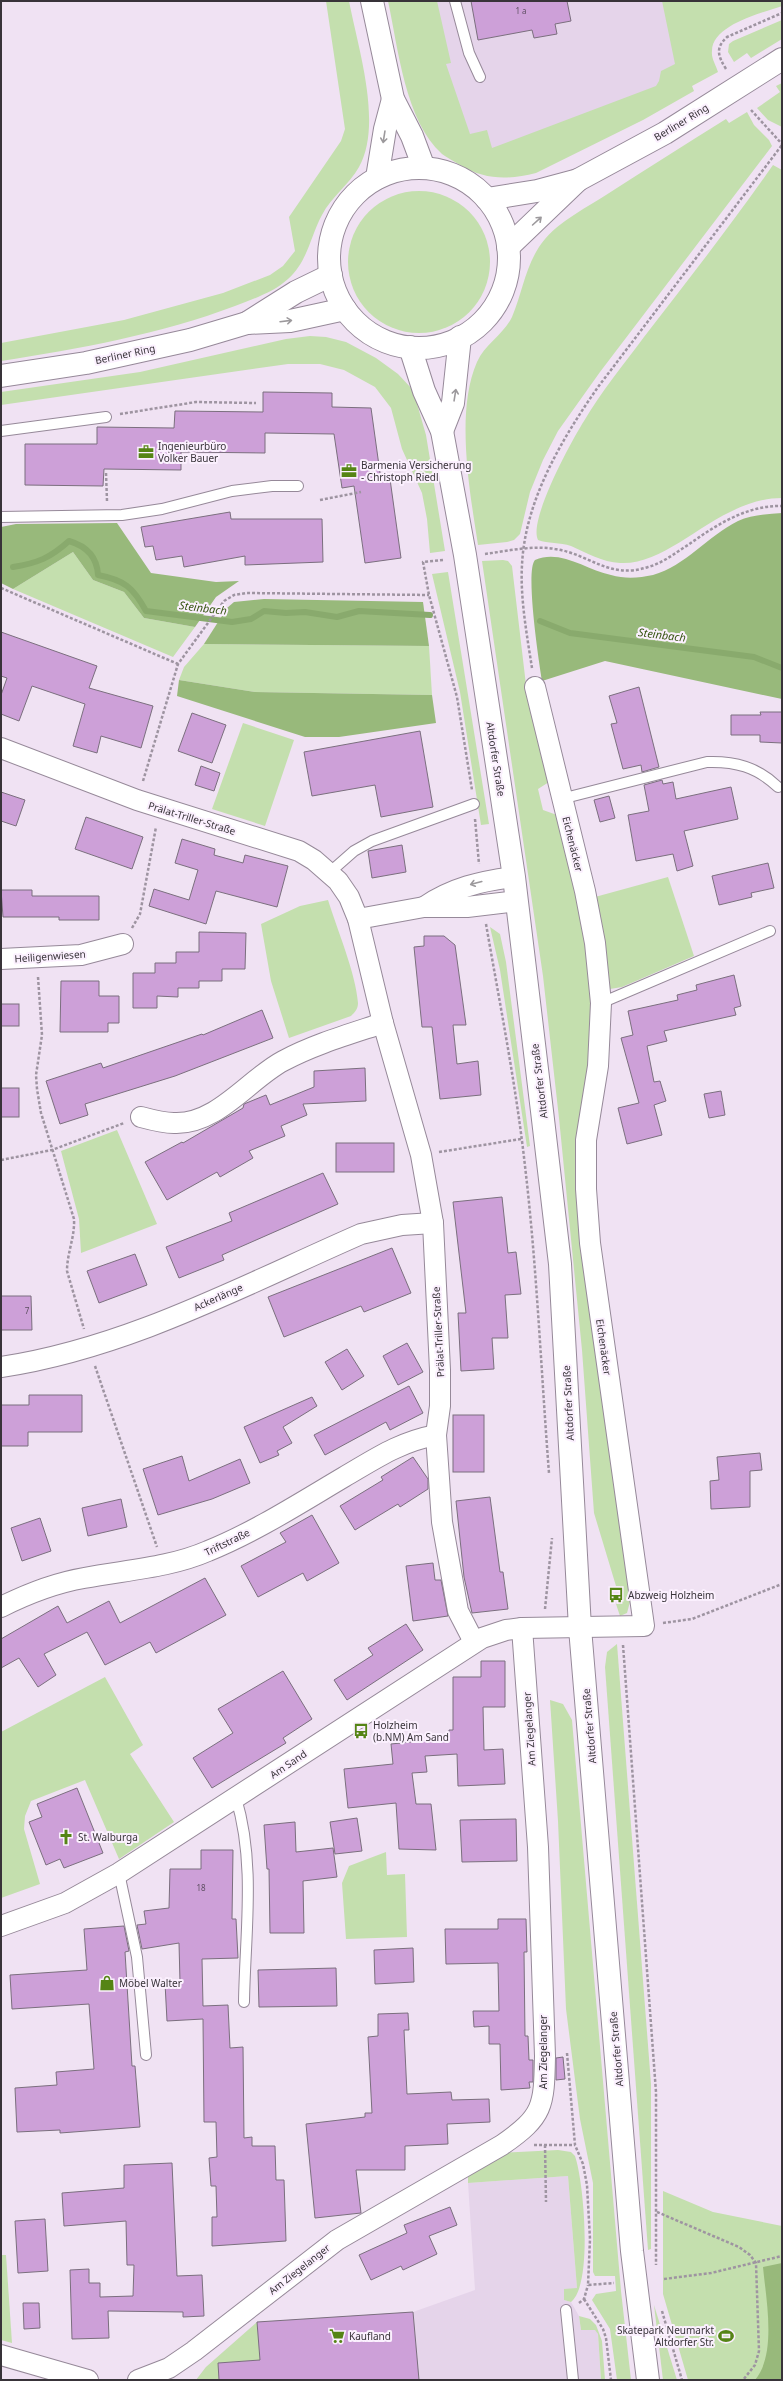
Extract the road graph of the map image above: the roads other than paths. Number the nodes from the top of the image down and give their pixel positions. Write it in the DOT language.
graph roads {
  1 [pos="372,1"];
  2 [pos="455,1"];
  3 [pos="782,60"];
  4 [pos="480,77"];
  5 [pos="393,99"];
  6 [pos="424,168"];
  7 [pos="377,178"];
  8 [pos="578,180"];
  9 [pos="487,199"];
  10 [pos="508,247"];
  11 [pos="331,275"];
  12 [pos="345,309"];
  13 [pos="247,323"];
  14 [pos="460,337"];
  15 [pos="410,347"];
  16 [pos="1,376"];
  17 [pos="106,417"];
  18 [pos="1,431"];
  19 [pos="442,432"];
  20 [pos="298,486"];
  21 [pos="1,517"];
  22 [pos="535,686"];
  23 [pos="1,748"];
  24 [pos="778,787"];
  25 [pos="561,799"];
  26 [pos="474,804"];
  27 [pos="329,873"];
  28 [pos="514,877"];
  29 [pos="517,901"];
  30 [pos="424,907"];
  31 [pos="358,919"];
  32 [pos="770,931"];
  33 [pos="123,944"];
  34 [pos="1,959"];
  35 [pos="601,1003"];
  36 [pos="383,1023"];
  37 [pos="141,1117"];
  38 [pos="433,1223"];
  39 [pos="1,1367"];
  40 [pos="436,1435"];
  41 [pos="1,1607"];
  42 [pos="522,1628"];
  43 [pos="580,1628"];
  44 [pos="474,1642"];
  45 [pos="236,1798"];
  46 [pos="119,1873"];
  47 [pos="1,1926"];
  48 [pos="244,2002"];
  49 [pos="146,2055"];
  50 [pos="566,2310"];
  51 [pos="1,2355"];
  52 [pos="88,2380"];
  53 [pos="138,2380"];
  54 [pos="573,2380"];
  55 [pos="648,2380"];
  1 -- 5 [label="main road"];
  2 -- 4 [label="lane"];
  3 -- 8 [label="main road, Berliner Ring"];
  5 -- 6 [label="main road"];
  5 -- 7 [label="main road, one-way"];
  6 -- 7 [label="main road"];
  6 -- 9 [label="main road"];
  7 -- 11 [label="main road"];
  8 -- 9 [label="main road, Berliner Ring"];
  10 -- 8 [label="main road, Berliner Ring, one-way"];
  9 -- 10 [label="main road"];
  10 -- 14 [label="main road"];
  11 -- 12 [label="main road"];
  11 -- 13 [label="main road, Berliner Ring"];
  13 -- 12 [label="main road, Berliner Ring, one-way"];
  12 -- 15 [label="main road"];
  13 -- 16 [label="main road, Berliner Ring"];
  14 -- 15 [label="main road"];
  19 -- 14 [label="main road, one-way"];
  15 -- 19 [label="main road, Altdorfer Straße"];
  17 -- 18 [label="lane"];
  19 -- 28 [label="main road, Altdorfer Straße"];
  20 -- 21 [label="lane"];
  22 -- 25 [label="street, Eichenäcker"];
  23 -- 27 [label="street, Prälat-Triller-Straße"];
  24 -- 25 [label="lane"];
  25 -- 35 [label="street, Eichenäcker"];
  26 -- 27 [label="lane"];
  27 -- 31 [label="street, Prälat-Triller-Straße"];
  28 -- 29 [label="main road, Altdorfer Straße"];
  28 -- 30 [label="street, one-way"];
  29 -- 30 [label="street"];
  29 -- 43 [label="main road, Altdorfer Straße"];
  30 -- 31 [label="street"];
  31 -- 36 [label="street, Prälat-Triller-Straße"];
  32 -- 35 [label="lane"];
  33 -- 34 [label="street, Heiligenwiesen"];
  35 -- 43 [label="street, Eichenäcker"];
  36 -- 37 [label="street"];
  36 -- 38 [label="street, Prälat-Triller-Straße"];
  38 -- 39 [label="street, Ackerlänge"];
  38 -- 40 [label="street, Prälat-Triller-Straße"];
  40 -- 41 [label="street, Triftstraße"];
  40 -- 44 [label="street, Prälat-Triller-Straße"];
  42 -- 43 [label="street, Am Sand"];
  42 -- 44 [label="street, Am Sand"];
  42 -- 53 [label="street, Am Ziegelanger"];
  43 -- 55 [label="main road, Altdorfer Straße"];
  44 -- 45 [label="street, Am Sand"];
  45 -- 46 [label="street, Am Sand"];
  45 -- 48 [label="lane"];
  46 -- 47 [label="street, Am Sand"];
  46 -- 49 [label="lane"];
  50 -- 54 [label="lane"];
  51 -- 52 [label="street"];
}
